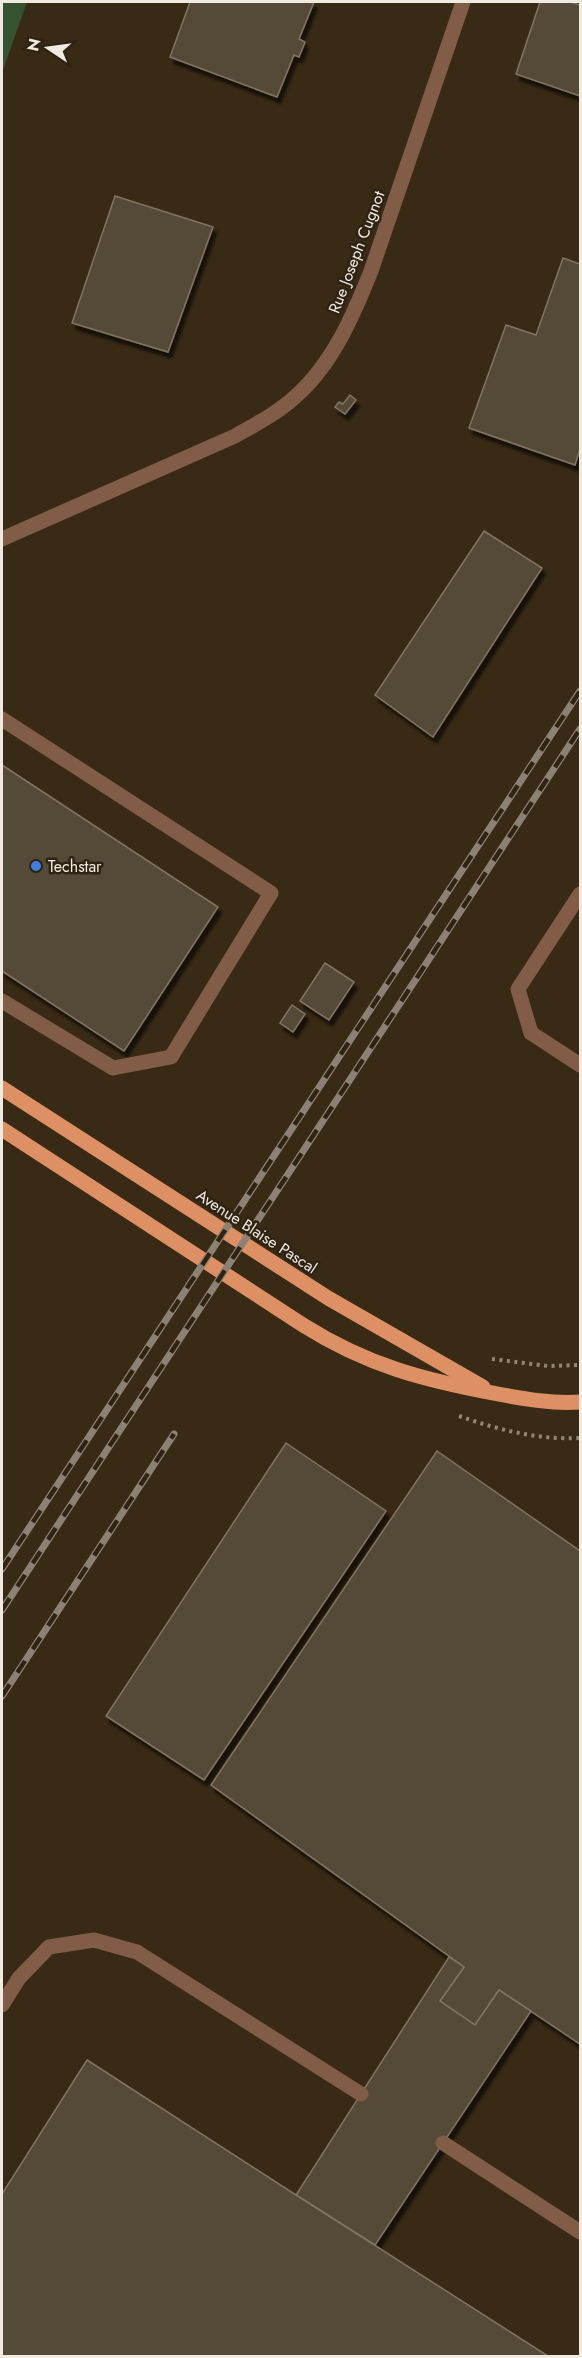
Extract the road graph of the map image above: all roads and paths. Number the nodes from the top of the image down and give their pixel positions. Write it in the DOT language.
graph roads {
  1 [pos="463,2"];
  2 [pos="2,539"];
  3 [pos="2,719"];
  4 [pos="580,894"];
  5 [pos="2,1001"];
  6 [pos="580,1065"];
  7 [pos="2,1088"];
  8 [pos="2,1129"];
  9 [pos="499,1394"];
  10 [pos="580,1402"];
  11 [pos="2,2005"];
  12 [pos="361,2094"];
  13 [pos="443,2143"];
  14 [pos="580,2232"];
  1 -- 2 [label="street, Rue Joseph Cugnot"];
  3 -- 5 [label="street"];
  4 -- 6 [label="street"];
  7 -- 9 [label="main road, Avenue Blaise Pascal"];
  8 -- 9 [label="main road, Avenue Blaise Pascal"];
  9 -- 10 [label="main road, Avenue Blaise Pascal"];
  11 -- 12 [label="street"];
  13 -- 14 [label="street"];
}
